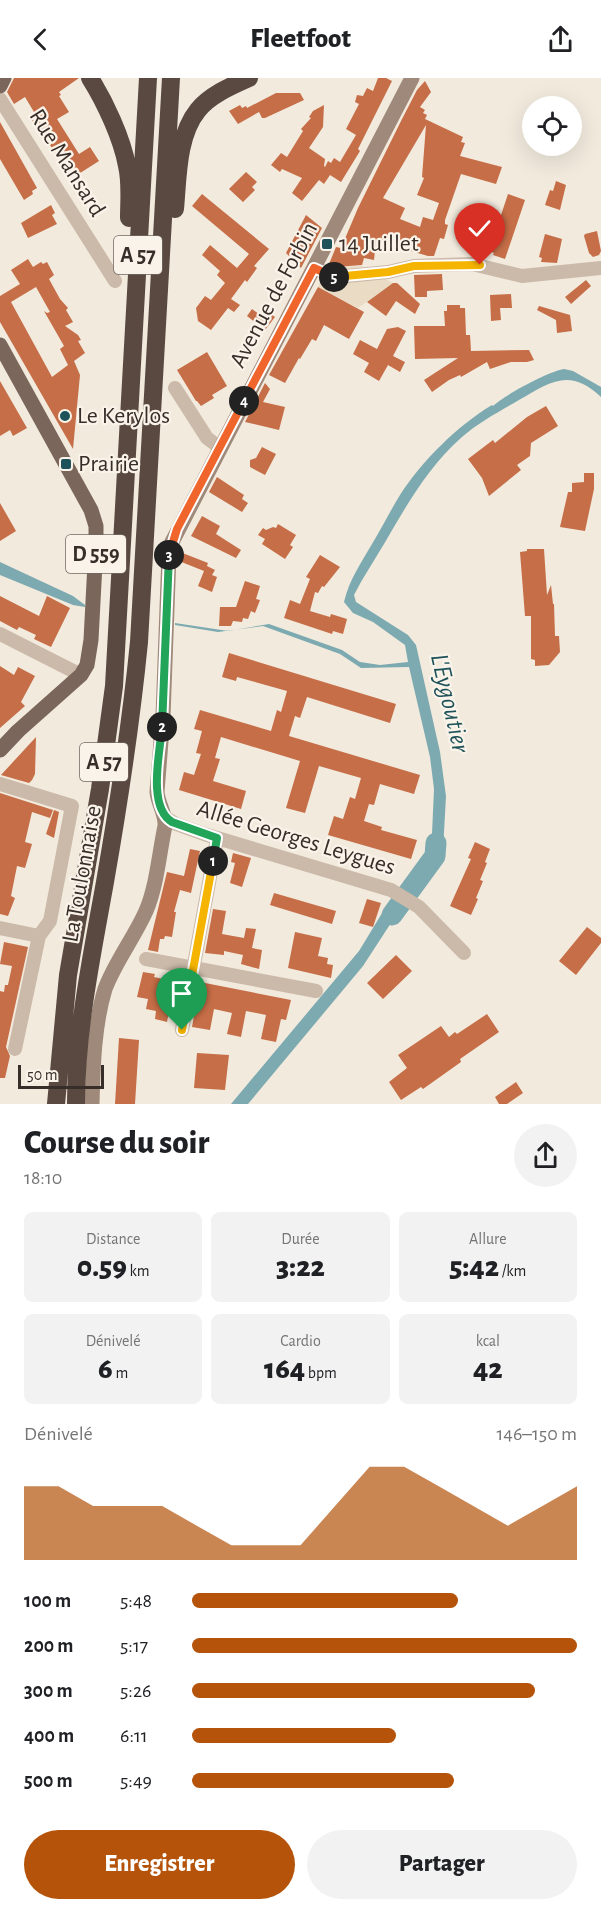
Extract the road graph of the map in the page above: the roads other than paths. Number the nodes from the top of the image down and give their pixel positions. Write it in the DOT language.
graph roads {
  1 [pos="4,78"];
  2 [pos="249,78"];
  3 [pos="412,78"];
  4 [pos="94,82"];
  5 [pos="148,85"];
  6 [pos="171,85"];
  7 [pos="0,86"];
  8 [pos="0,99"];
  9 [pos="314,268"];
  10 [pos="601,268"];
  11 [pos="115,281"];
  12 [pos="156,344"];
  13 [pos="0,345"];
  14 [pos="175,388"];
  15 [pos="129,418"];
  16 [pos="219,447"];
  17 [pos="0,634"];
  18 [pos="81,675"];
  19 [pos="0,750"];
  20 [pos="0,784"];
  21 [pos="166,818"];
  22 [pos="217,838"];
  23 [pos="0,928"];
  24 [pos="39,936"];
  25 [pos="464,953"];
  26 [pos="146,959"];
  27 [pos="194,968"];
  28 [pos="316,991"];
  29 [pos="182,1030"];
  30 [pos="15,1049"];
  31 [pos="56,1104"];
  32 [pos="76,1104"];
  33 [pos="92,1104"];
  1 -- 7 [label="main road"];
  2 -- 12 [label="highway"];
  3 -- 9 [label="street, Avenue de Forbin"];
  4 -- 15 [label="highway"];
  5 -- 15 [label="highway, La Toulonnaise / A 57"];
  6 -- 12 [label="highway, La Toulonnaise / A 57"];
  8 -- 11 [label="street, Rue Mansard"];
  9 -- 10 [label="street"];
  9 -- 16 [label="street, Avenue de Forbin"];
  12 -- 32 [label="highway, La Toulonnaise / A 57"];
  13 -- 18 [label="main road, D 559"];
  14 -- 16 [label="street"];
  15 -- 31 [label="highway, La Toulonnaise / A 57"];
  16 -- 21 [label="street, Avenue de Forbin"];
  17 -- 18 [label="street"];
  18 -- 19 [label="main road"];
  20 -- 24 [label="street"];
  21 -- 22 [label="street, Allée Georges Leygues"];
  21 -- 33 [label="street"];
  22 -- 25 [label="street, Allée Georges Leygues"];
  22 -- 27 [label="street"];
  23 -- 24 [label="street"];
  24 -- 30 [label="street"];
  26 -- 27 [label="street"];
  27 -- 28 [label="street"];
  27 -- 29 [label="street"];
}
